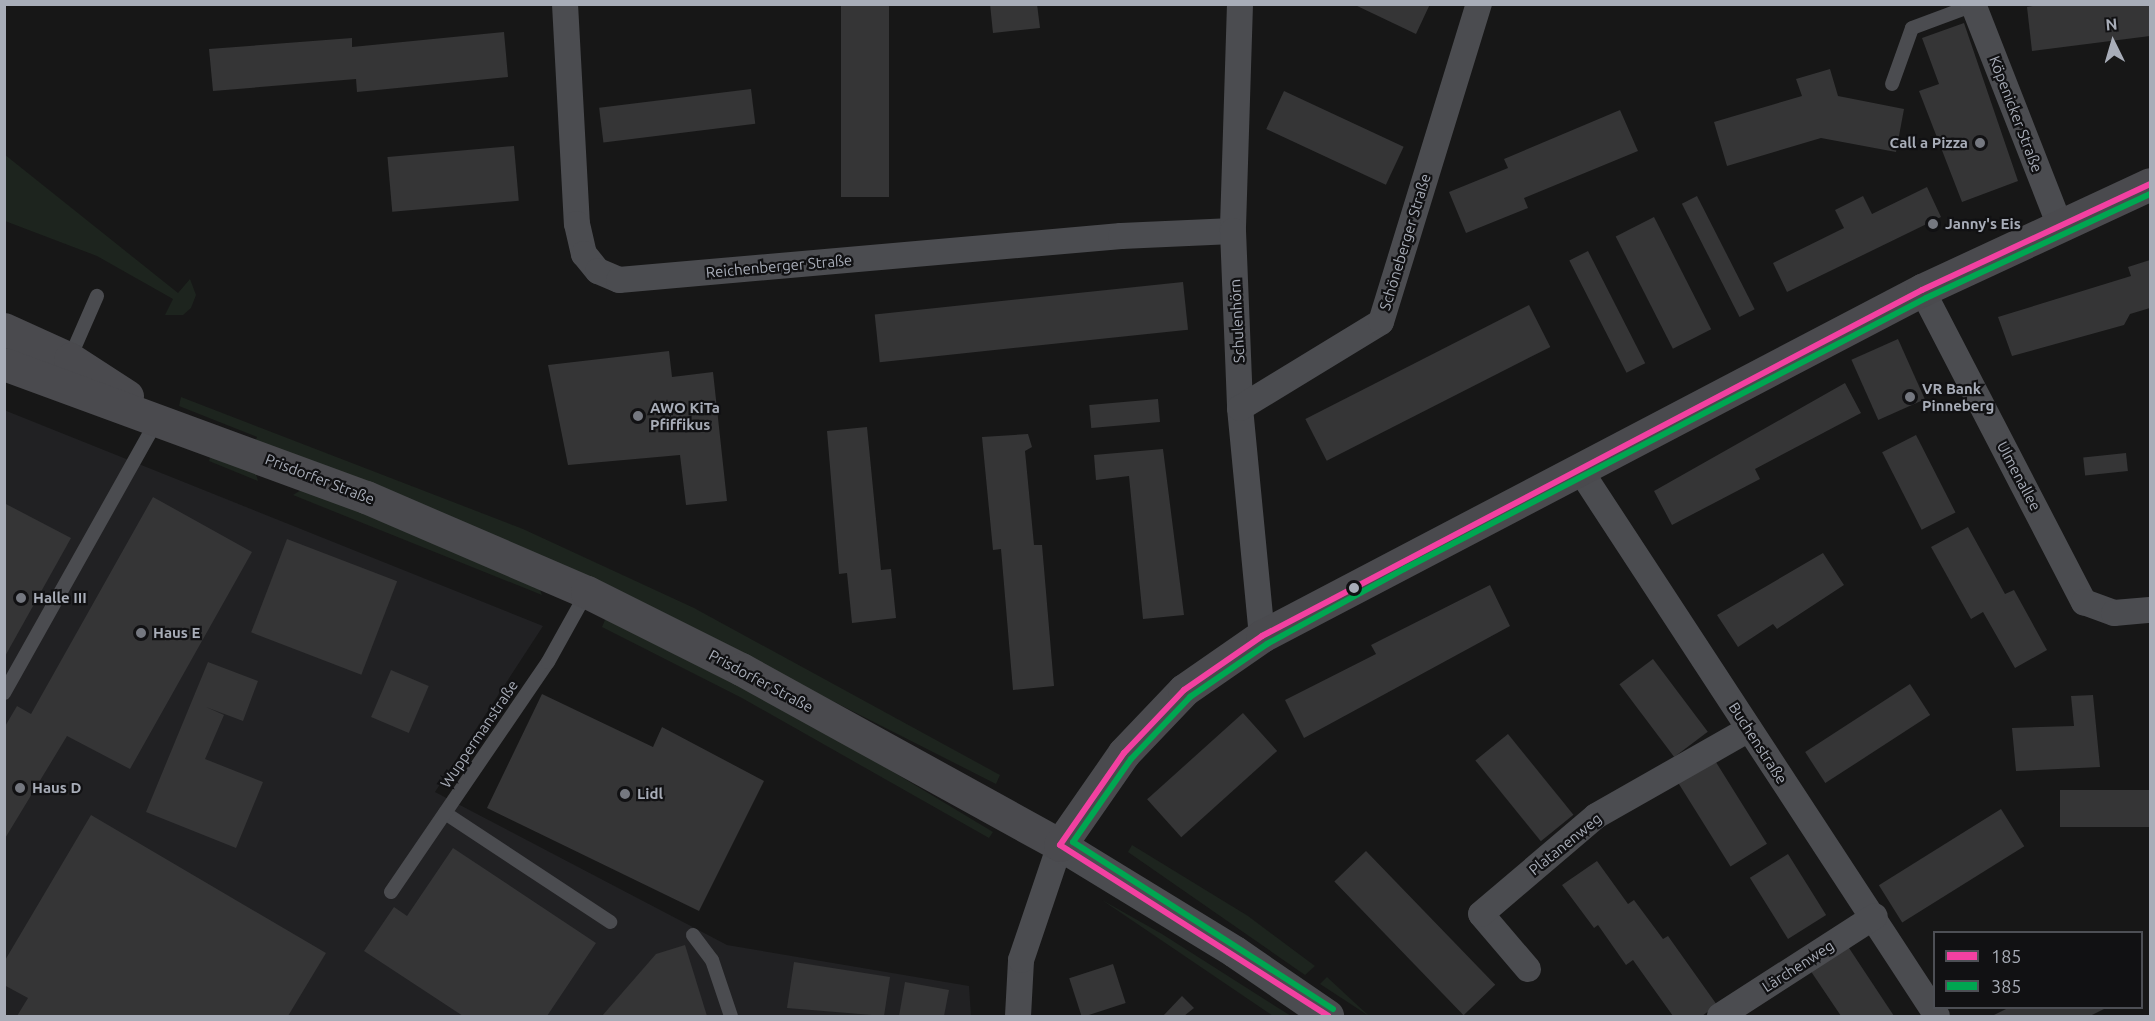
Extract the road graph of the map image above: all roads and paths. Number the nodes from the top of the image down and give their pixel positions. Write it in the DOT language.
graph roads {
  1 [pos="565,4"];
  2 [pos="1240,4"];
  3 [pos="1479,4"];
  4 [pos="1973,5"];
  5 [pos="1892,84"];
  6 [pos="2151,184"];
  7 [pos="2059,224"];
  8 [pos="1233,231"];
  9 [pos="1922,290"];
  10 [pos="97,296"];
  11 [pos="4,329"];
  12 [pos="4,364"];
  13 [pos="63,372"];
  14 [pos="1240,408"];
  15 [pos="159,417"];
  16 [pos="1580,470"];
  17 [pos="587,592"];
  18 [pos="2151,610"];
  19 [pos="1262,636"];
  20 [pos="4,693"];
  21 [pos="1749,729"];
  22 [pos="445,813"];
  23 [pos="1060,844"];
  24 [pos="391,892"];
  25 [pos="1875,916"];
  26 [pos="610,922"];
  27 [pos="693,935"];
  28 [pos="1528,969"];
  29 [pos="731,1017"];
  30 [pos="1018,1017"];
  31 [pos="1328,1017"];
  32 [pos="1720,1017"];
  33 [pos="1937,1017"];
  1 -- 8 [label="street, Reichenberger Straße"];
  2 -- 8 [label="street, Schulenhörn"];
  3 -- 14 [label="street, Schöneberger Straße"];
  4 -- 5 [label="lane"];
  4 -- 7 [label="street, Köpenicker Straße"];
  6 -- 7 [label="main road"];
  7 -- 9 [label="main road"];
  8 -- 14 [label="street, Schulenhörn"];
  9 -- 16 [label="main road"];
  9 -- 18 [label="street, Ulmenallee"];
  10 -- 13 [label="lane"];
  11 -- 13 [label="main road, Prisdorfer Straße"];
  12 -- 13 [label="main road, Prisdorfer Straße"];
  13 -- 15 [label="main road, Prisdorfer Straße"];
  14 -- 19 [label="street, Schulenhörn"];
  15 -- 17 [label="main road, Prisdorfer Straße"];
  15 -- 20 [label="lane"];
  16 -- 19 [label="main road"];
  16 -- 21 [label="street, Buchenstraße"];
  17 -- 22 [label="lane, Wuppermanstraße"];
  17 -- 23 [label="main road, Prisdorfer Straße"];
  19 -- 23 [label="main road"];
  21 -- 25 [label="street, Buchenstraße"];
  21 -- 28 [label="street, Platanenweg"];
  22 -- 24 [label="lane, Wuppermanstraße"];
  22 -- 26 [label="lane"];
  23 -- 30 [label="street"];
  23 -- 31 [label="street, Prisdorfer Straße"];
  25 -- 32 [label="street, Lärchenweg"];
  25 -- 33 [label="street, Buchenstraße"];
  27 -- 29 [label="lane"];
}
